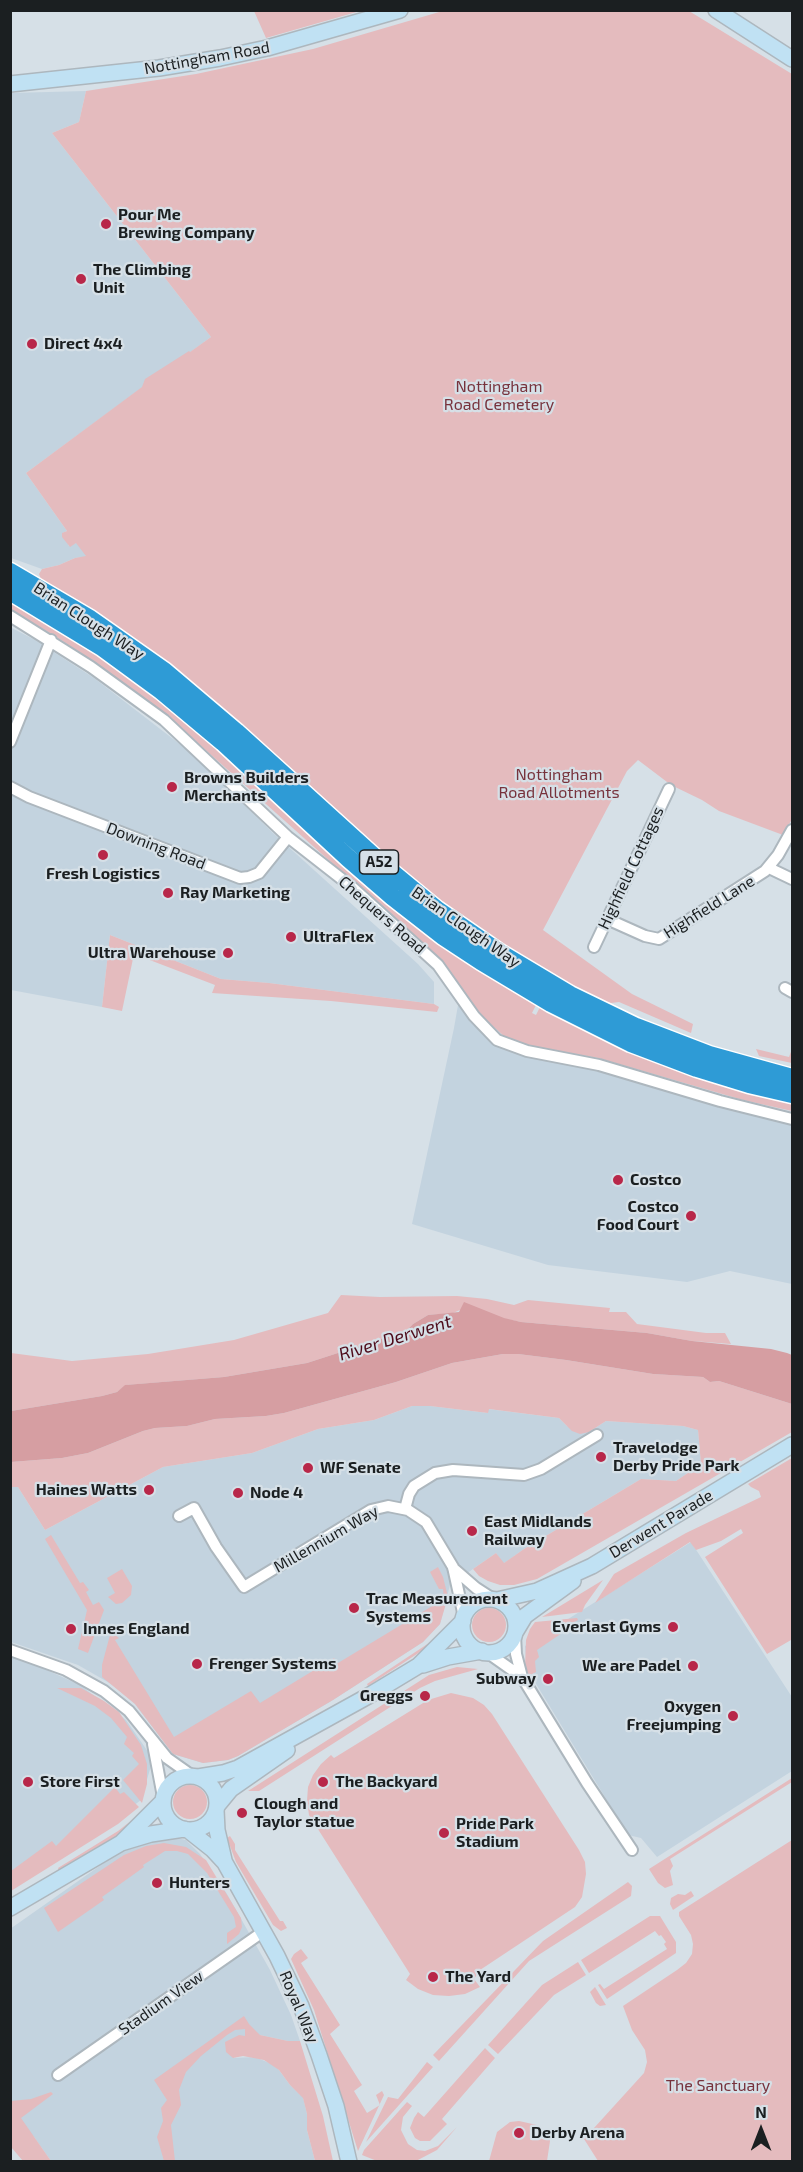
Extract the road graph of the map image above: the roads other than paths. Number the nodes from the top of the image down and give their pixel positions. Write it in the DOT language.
graph roads {
  1 [pos="400,10"];
  2 [pos="716,10"];
  3 [pos="792,59"];
  4 [pos="10,84"];
  5 [pos="10,572"];
  6 [pos="10,591"];
  7 [pos="10,616"];
  8 [pos="51,640"];
  9 [pos="10,742"];
  10 [pos="10,787"];
  11 [pos="669,789"];
  12 [pos="792,830"];
  13 [pos="288,837"];
  14 [pos="769,868"];
  15 [pos="792,879"];
  16 [pos="607,919"];
  17 [pos="594,947"];
  18 [pos="792,1078"];
  19 [pos="792,1095"];
  20 [pos="792,1119"];
  21 [pos="597,1435"];
  22 [pos="792,1445"];
  23 [pos="405,1509"];
  24 [pos="179,1516"];
  25 [pos="592,1566"];
  26 [pos="453,1568"];
  27 [pos="495,1599"];
  28 [pos="463,1619"];
  29 [pos="515,1633"];
  30 [pos="10,1650"];
  31 [pos="485,1652"];
  32 [pos="418,1666"];
  33 [pos="522,1677"];
  34 [pos="315,1727"];
  35 [pos="153,1743"];
  36 [pos="194,1776"];
  37 [pos="163,1799"];
  38 [pos="217,1808"];
  39 [pos="186,1829"];
  40 [pos="121,1843"];
  41 [pos="632,1850"];
  42 [pos="225,1863"];
  43 [pos="10,1908"];
  44 [pos="264,1931"];
  45 [pos="58,2075"];
  46 [pos="349,2162"];
  1 -- 4 [label="street, Nottingham Road"];
  2 -- 3 [label="street"];
  5 -- 18 [label="highway, Brian Clough Way / A52"];
  6 -- 19 [label="highway, Brian Clough Way / A52"];
  7 -- 8 [label="street, Chequers Road"];
  8 -- 9 [label="street"];
  8 -- 13 [label="street, Chequers Road"];
  10 -- 13 [label="street, Downing Road"];
  11 -- 16 [label="street, Highfield Cottages"];
  12 -- 14 [label="street, Highfield Lane"];
  13 -- 20 [label="street, Chequers Road"];
  14 -- 15 [label="street"];
  14 -- 16 [label="street, Highfield Lane"];
  16 -- 17 [label="street, Highfield Cottages"];
  21 -- 23 [label="street"];
  22 -- 25 [label="street, Derwent Parade"];
  23 -- 24 [label="street, Millennium Way"];
  23 -- 26 [label="street"];
  25 -- 27 [label="street, Derwent Parade"];
  25 -- 29 [label="street, Derwent Parade"];
  26 -- 27 [label="street"];
  26 -- 28 [label="street"];
  27 -- 28 [label="street"];
  27 -- 29 [label="street"];
  28 -- 31 [label="street"];
  28 -- 32 [label="street"];
  29 -- 31 [label="street"];
  29 -- 33 [label="street"];
  30 -- 35 [label="street"];
  31 -- 32 [label="street"];
  31 -- 33 [label="street"];
  32 -- 34 [label="street"];
  33 -- 41 [label="street"];
  34 -- 36 [label="street"];
  34 -- 38 [label="street"];
  35 -- 36 [label="street"];
  35 -- 37 [label="street"];
  36 -- 37 [label="street"];
  36 -- 38 [label="street"];
  37 -- 39 [label="street"];
  37 -- 40 [label="street"];
  38 -- 39 [label="street"];
  38 -- 42 [label="street, Royal Way"];
  39 -- 40 [label="street"];
  39 -- 42 [label="street, Royal Way"];
  40 -- 43 [label="street"];
  42 -- 44 [label="street, Royal Way"];
  44 -- 45 [label="street, Stadium View"];
  44 -- 46 [label="street, Royal Way"];
}
